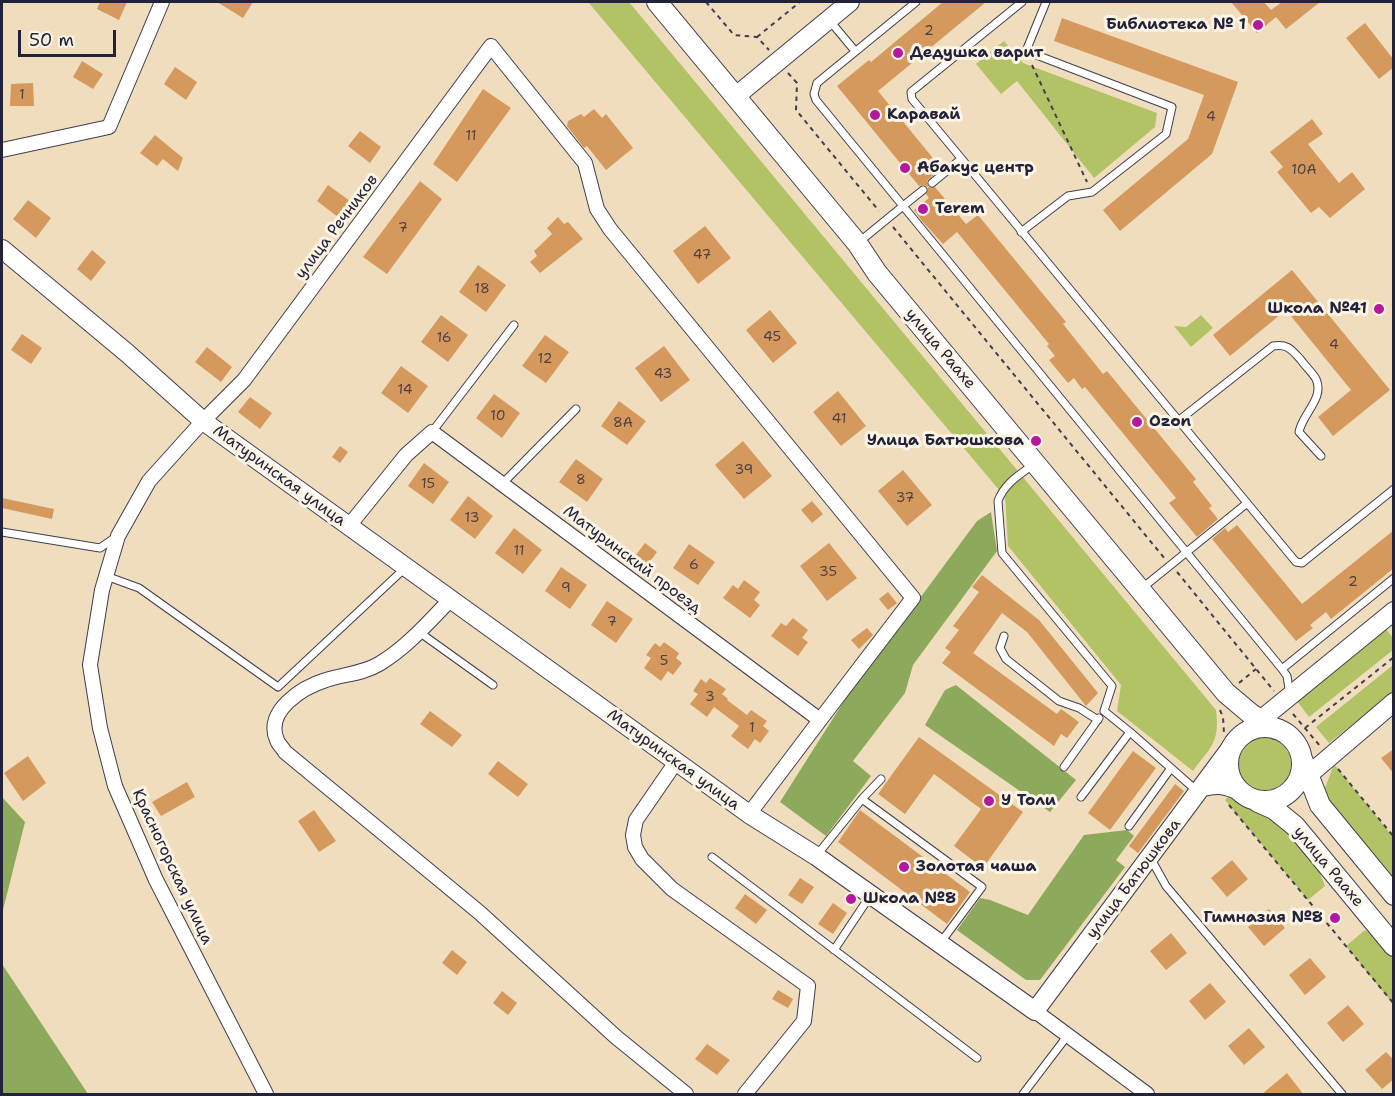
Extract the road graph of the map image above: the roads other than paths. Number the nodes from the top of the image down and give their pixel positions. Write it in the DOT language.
graph roads {
  1 [pos="162,2"];
  2 [pos="657,2"];
  3 [pos="850,2"];
  4 [pos="916,2"];
  5 [pos="1022,2"];
  6 [pos="1046,2"];
  7 [pos="828,20"];
  8 [pos="855,51"];
  9 [pos="736,96"];
  10 [pos="2,150"];
  11 [pos="962,159"];
  12 [pos="932,183"];
  13 [pos="923,190"];
  14 [pos="903,206"];
  15 [pos="1021,232"];
  16 [pos="857,243"];
  17 [pos="2,249"];
  18 [pos="514,325"];
  19 [pos="576,409"];
  20 [pos="202,421"];
  21 [pos="1178,421"];
  22 [pos="432,432"];
  23 [pos="1321,456"];
  24 [pos="1035,463"];
  25 [pos="502,484"];
  26 [pos="1394,489"];
  27 [pos="1246,504"];
  28 [pos="348,527"];
  29 [pos="2,532"];
  30 [pos="118,536"];
  31 [pos="1188,552"];
  32 [pos="405,568"];
  33 [pos="106,576"];
  34 [pos="1394,578"];
  35 [pos="1140,590"];
  36 [pos="450,600"];
  37 [pos="1394,611"];
  38 [pos="420,632"];
  39 [pos="1004,636"];
  40 [pos="1282,669"];
  41 [pos="493,685"];
  42 [pos="1226,693"];
  43 [pos="1286,699"];
  44 [pos="1394,702"];
  45 [pos="1104,711"];
  46 [pos="820,720"];
  47 [pos="1098,720"];
  48 [pos="1262,727"];
  49 [pos="1130,732"];
  50 [pos="1232,746"];
  51 [pos="1301,755"];
  52 [pos="676,762"];
  53 [pos="1064,767"];
  54 [pos="1171,768"];
  55 [pos="1308,775"];
  56 [pos="881,779"];
  57 [pos="1201,790"];
  58 [pos="1291,790"];
  59 [pos="1082,797"];
  60 [pos="1239,797"];
  61 [pos="862,799"];
  62 [pos="749,814"];
  63 [pos="1129,826"];
  64 [pos="816,856"];
  65 [pos="712,857"];
  66 [pos="1150,857"];
  67 [pos="1394,895"];
  68 [pos="870,896"];
  69 [pos="939,944"];
  70 [pos="1394,946"];
  71 [pos="834,950"];
  72 [pos="1035,1011"];
  73 [pos="1068,1035"];
  74 [pos="977,1059"];
  75 [pos="266,1095"];
  76 [pos="686,1095"];
  77 [pos="745,1095"];
  78 [pos="1023,1095"];
  79 [pos="1147,1095"];
  80 [pos="1342,1095"];
  1 -- 10 [label="street"];
  2 -- 9 [label="main road, улица Раахе"];
  3 -- 7 [label="street"];
  4 -- 8 [label="lane"];
  5 -- 11 [label="lane"];
  6 -- 15 [label="lane"];
  7 -- 8 [label="lane"];
  7 -- 9 [label="street"];
  8 -- 14 [label="lane"];
  9 -- 16 [label="main road, улица Раахе"];
  11 -- 12 [label="lane"];
  11 -- 15 [label="lane"];
  13 -- 14 [label="lane"];
  14 -- 16 [label="lane"];
  14 -- 31 [label="lane"];
  15 -- 21 [label="lane"];
  16 -- 24 [label="main road, улица Раахе"];
  17 -- 20 [label="street, Матуринская улица"];
  18 -- 22 [label="lane"];
  19 -- 25 [label="lane"];
  20 -- 28 [label="street, Матуринская улица"];
  20 -- 30 [label="street, Матуринская улица"];
  20 -- 46 [label="street, улица Речников"];
  21 -- 23 [label="lane"];
  21 -- 27 [label="lane"];
  22 -- 25 [label="street, Матуринский проезд"];
  22 -- 28 [label="street"];
  24 -- 35 [label="main road, улица Раахе"];
  24 -- 45 [label="lane"];
  25 -- 46 [label="street, Матуринский проезд"];
  26 -- 27 [label="lane"];
  27 -- 31 [label="lane"];
  28 -- 32 [label="street, Матуринская улица"];
  29 -- 30 [label="lane"];
  30 -- 33 [label="street, Красногорская улица"];
  31 -- 35 [label="lane"];
  31 -- 40 [label="lane"];
  32 -- 33 [label="lane"];
  32 -- 36 [label="street, Матуринская улица"];
  33 -- 75 [label="street, Красногорская улица"];
  34 -- 40 [label="lane"];
  35 -- 42 [label="main road, улица Раахе"];
  36 -- 38 [label="street"];
  36 -- 52 [label="street, Матуринская улица"];
  37 -- 43 [label="street"];
  38 -- 41 [label="lane"];
  38 -- 76 [label="street"];
  39 -- 47 [label="lane"];
  40 -- 43 [label="lane"];
  42 -- 48 [label="main road"];
  42 -- 50 [label="main road"];
  43 -- 48 [label="street"];
  44 -- 55 [label="street"];
  45 -- 47 [label="lane"];
  45 -- 49 [label="lane"];
  46 -- 62 [label="street"];
  47 -- 53 [label="lane"];
  48 -- 50 [label="main road"];
  48 -- 51 [label="main road"];
  49 -- 54 [label="lane"];
  49 -- 59 [label="lane"];
  50 -- 57 [label="street, улица Батюшкова"];
  50 -- 60 [label="main road"];
  51 -- 55 [label="main road, улица Раахе"];
  51 -- 58 [label="main road"];
  52 -- 62 [label="street, Матуринская улица"];
  52 -- 77 [label="street"];
  54 -- 57 [label="lane"];
  54 -- 63 [label="lane"];
  55 -- 58 [label="street"];
  55 -- 67 [label="main road, улица Раахе"];
  56 -- 61 [label="lane"];
  57 -- 60 [label="street"];
  57 -- 66 [label="street, улица Батюшкова"];
  58 -- 60 [label="main road"];
  60 -- 70 [label="main road, улица Раахе"];
  61 -- 64 [label="lane"];
  61 -- 69 [label="lane"];
  62 -- 64 [label="street, Матуринская улица"];
  64 -- 68 [label="street, Матуринская улица"];
  65 -- 71 [label="lane"];
  66 -- 72 [label="street, улица Батюшкова"];
  66 -- 80 [label="lane"];
  68 -- 69 [label="street, Матуринская улица"];
  68 -- 71 [label="lane"];
  69 -- 72 [label="street, Матуринская улица"];
  71 -- 74 [label="lane"];
  72 -- 73 [label="street, Матуринская улица"];
  73 -- 78 [label="lane"];
  73 -- 79 [label="street, Матуринская улица"];
}
